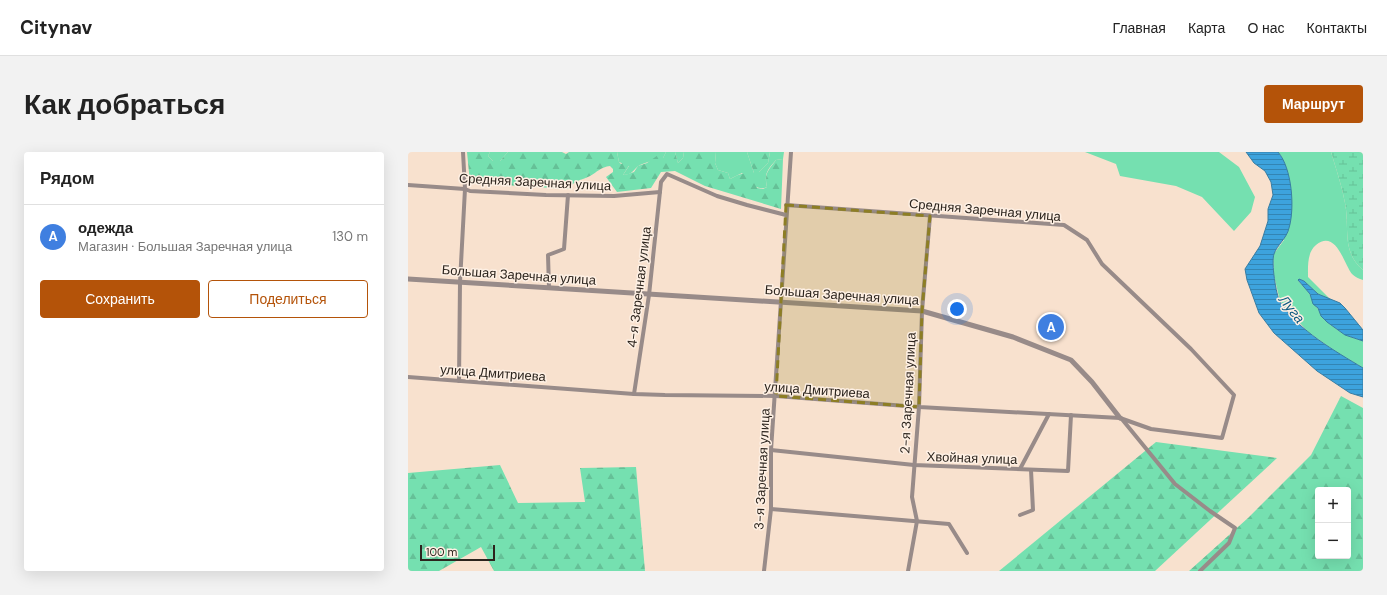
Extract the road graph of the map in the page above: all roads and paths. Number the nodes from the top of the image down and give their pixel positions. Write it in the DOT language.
graph roads {
  1 [pos="462,152"];
  2 [pos="791,152"];
  3 [pos="408,185"];
  4 [pos="465,189"];
  5 [pos="660,192"];
  6 [pos="568,195"];
  7 [pos="786,205"];
  8 [pos="786,215"];
  9 [pos="930,216"];
  10 [pos="408,279"];
  11 [pos="460,282"];
  12 [pos="549,288"];
  13 [pos="649,295"];
  14 [pos="780,302"];
  15 [pos="922,311"];
  16 [pos="408,377"];
  17 [pos="459,381"];
  18 [pos="634,394"];
  19 [pos="776,396"];
  20 [pos="919,407"];
  21 [pos="1049,414"];
  22 [pos="1071,415"];
  23 [pos="1120,418"];
  24 [pos="1222,438"];
  25 [pos="771,450"];
  26 [pos="914,465"];
  27 [pos="1020,469"];
  28 [pos="1031,470"];
  29 [pos="771,509"];
  30 [pos="1020,515"];
  31 [pos="917,521"];
  32 [pos="967,553"];
  33 [pos="764,571"];
  34 [pos="908,571"];
  35 [pos="1200,571"];
  1 -- 4 [label="street"];
  2 -- 7 [label="street, 3-я Заречная улица"];
  3 -- 4 [label="street, Средняя Заречная улица"];
  4 -- 6 [label="street, Средняя Заречная улица"];
  4 -- 11 [label="street"];
  5 -- 6 [label="street, Средняя Заречная улица"];
  5 -- 8 [label="street, 4-я Заречная улица"];
  5 -- 13 [label="street, 4-я Заречная улица"];
  6 -- 12 [label="street"];
  7 -- 8 [label="street, 3-я Заречная улица"];
  7 -- 9 [label="street, Средняя Заречная улица"];
  8 -- 14 [label="street, 3-я Заречная улица"];
  9 -- 15 [label="street, 2-я Заречная улица"];
  9 -- 24 [label="street, Средняя Заречная улица"];
  10 -- 11 [label="street, Большая Заречная улица"];
  11 -- 12 [label="street, Большая Заречная улица"];
  11 -- 17 [label="street"];
  12 -- 13 [label="street, Большая Заречная улица"];
  13 -- 14 [label="street, Большая Заречная улица"];
  13 -- 18 [label="street, 4-я Заречная улица"];
  14 -- 15 [label="street, Большая Заречная улица"];
  14 -- 19 [label="street, 3-я Заречная улица"];
  15 -- 20 [label="street, 2-я Заречная улица"];
  15 -- 23 [label="street, Большая Заречная улица"];
  16 -- 17 [label="street, улица Дмитриева"];
  17 -- 18 [label="street, улица Дмитриева"];
  18 -- 19 [label="street, улица Дмитриева"];
  19 -- 20 [label="street, улица Дмитриева"];
  19 -- 25 [label="street, 3-я Заречная улица"];
  20 -- 21 [label="street, улица Дмитриева"];
  20 -- 26 [label="street, 2-я Заречная улица"];
  21 -- 22 [label="street, улица Дмитриева"];
  21 -- 27 [label="street"];
  22 -- 23 [label="street, улица Дмитриева"];
  22 -- 28 [label="street, Хвойная улица"];
  23 -- 24 [label="street, улица Дмитриева"];
  23 -- 35 [label="street, Большая Заречная улица"];
  25 -- 26 [label="street, Хвойная улица"];
  25 -- 29 [label="street, 3-я Заречная улица"];
  26 -- 27 [label="street, Хвойная улица"];
  26 -- 31 [label="street, 2-я Заречная улица"];
  27 -- 28 [label="street, Хвойная улица"];
  28 -- 30 [label="street"];
  29 -- 31 [label="street"];
  29 -- 33 [label="street, 3-я Заречная улица"];
  31 -- 32 [label="street"];
  31 -- 34 [label="street, 2-я Заречная улица"];
}
